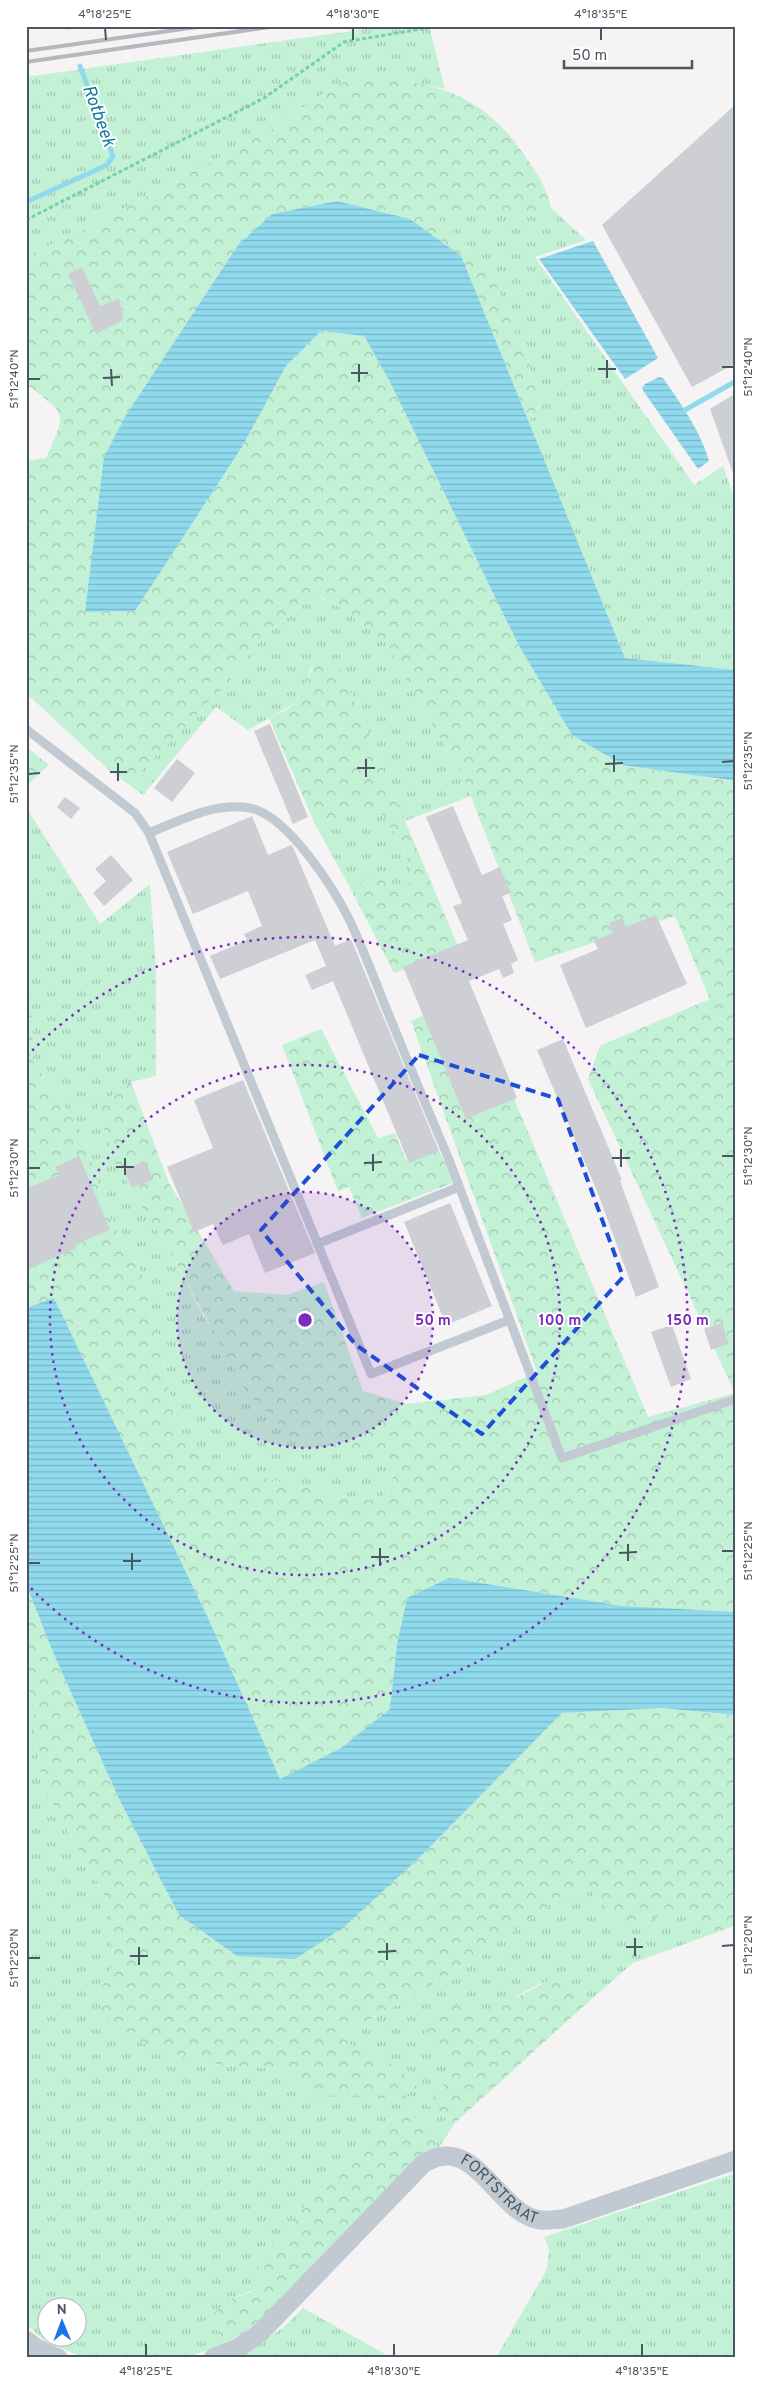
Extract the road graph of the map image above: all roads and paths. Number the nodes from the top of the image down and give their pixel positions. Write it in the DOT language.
graph roads {
  1 [pos="439,26"];
  2 [pos="26,220"];
  3 [pos="26,729"];
  4 [pos="149,833"];
  5 [pos="459,1187"];
  6 [pos="317,1244"];
  7 [pos="510,1320"];
  8 [pos="736,1400"];
  9 [pos="736,2160"];
  10 [pos="26,2340"];
  11 [pos="58,2358"];
  12 [pos="213,2358"];
  1 -- 2 [label="path"];
  3 -- 4 [label="lane"];
  4 -- 5 [label="lane"];
  4 -- 6 [label="lane"];
  5 -- 6 [label="lane"];
  5 -- 7 [label="lane"];
  6 -- 7 [label="lane"];
  7 -- 8 [label="lane"];
  9 -- 12 [label="street, FORTSTRAAT"];
  10 -- 11 [label="street"];
}
